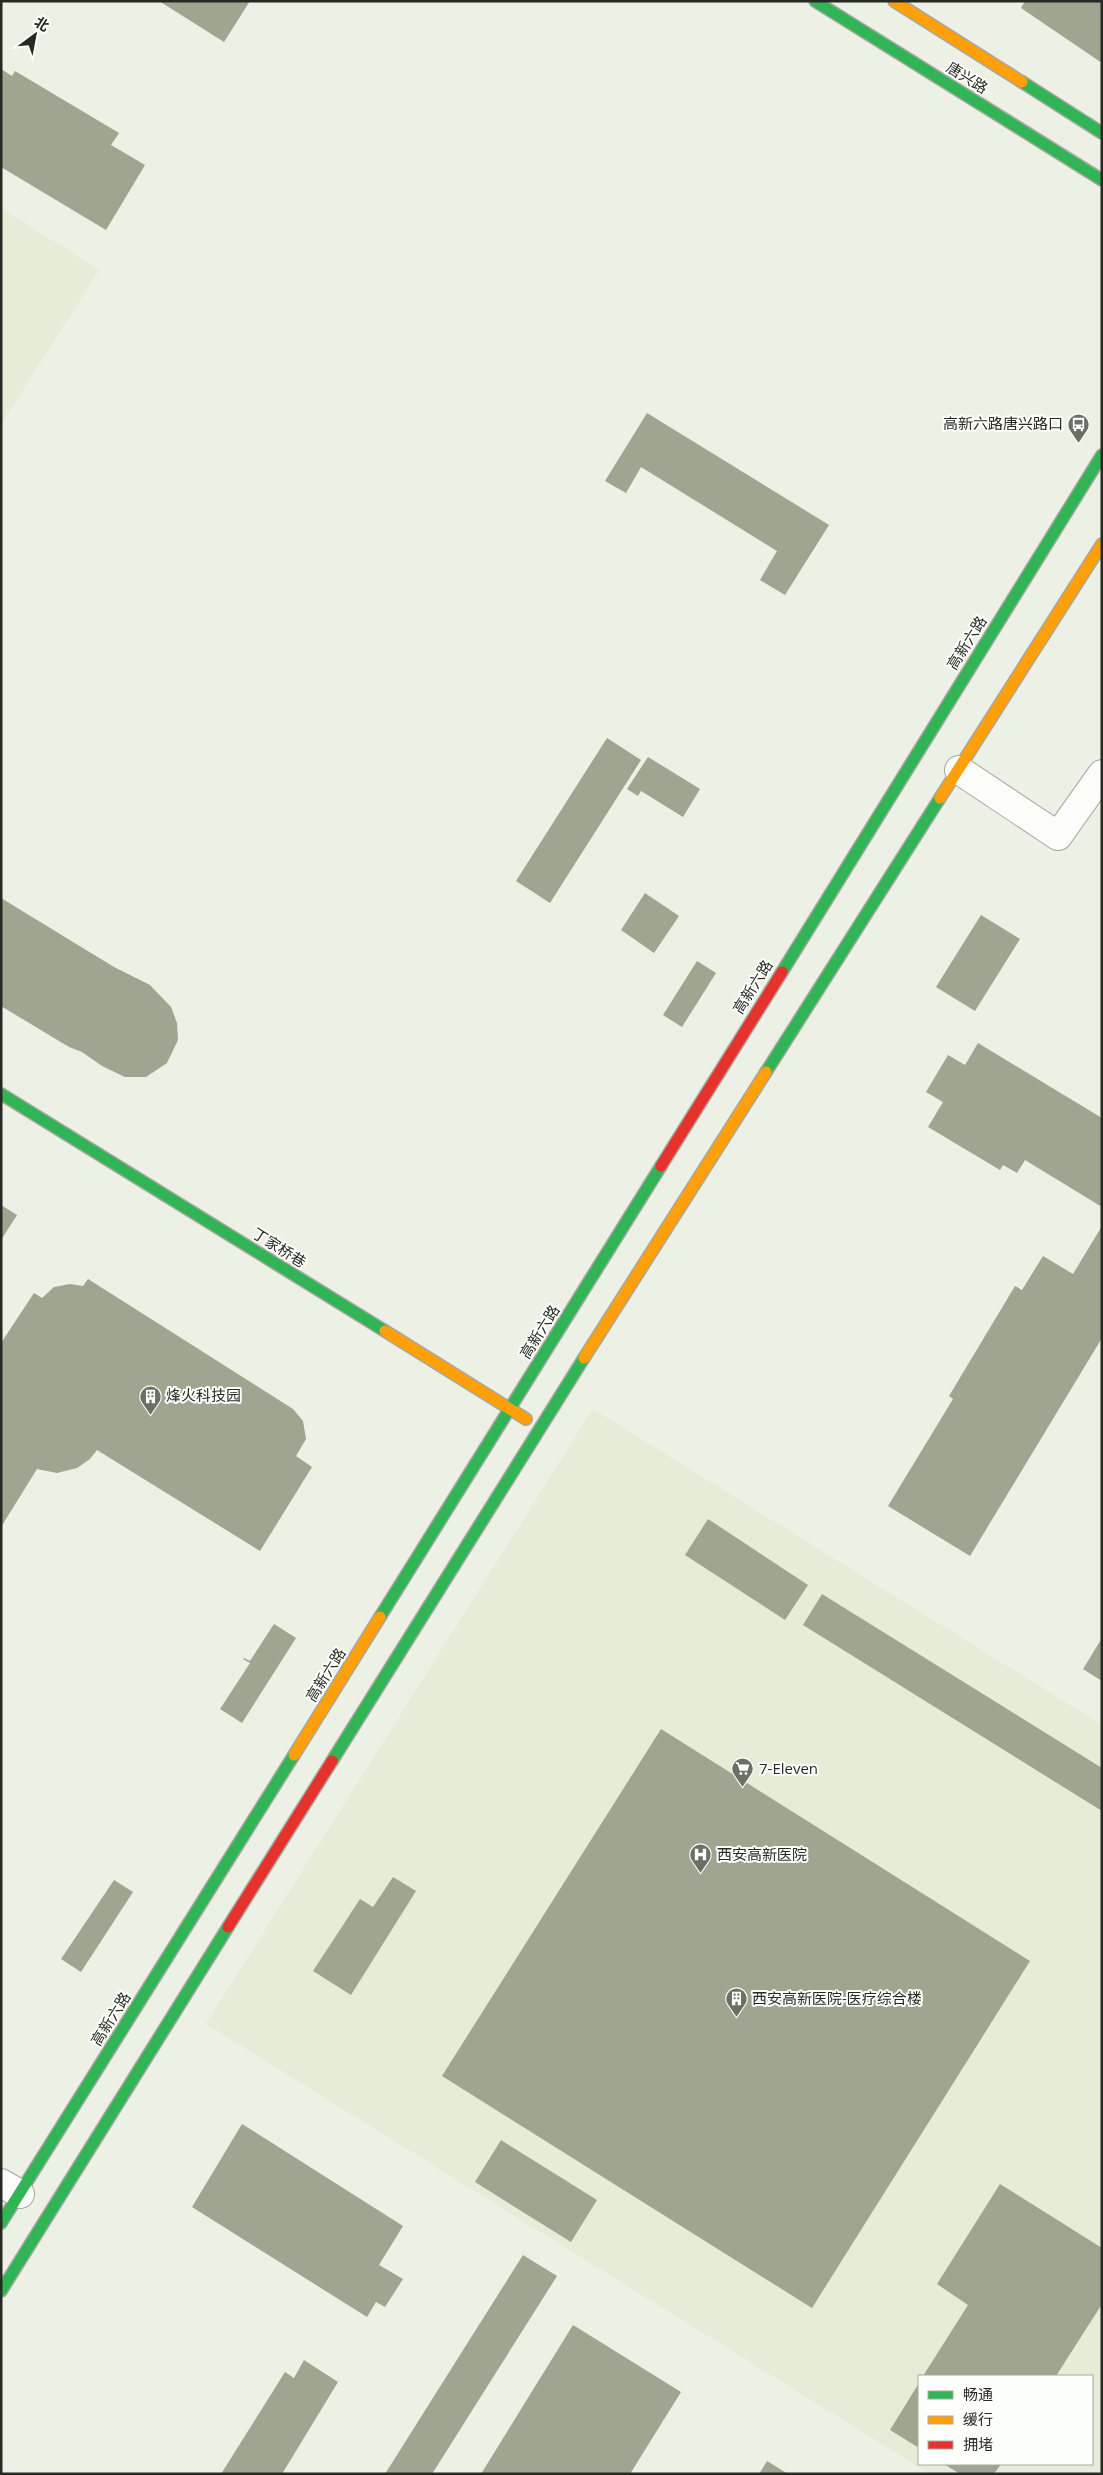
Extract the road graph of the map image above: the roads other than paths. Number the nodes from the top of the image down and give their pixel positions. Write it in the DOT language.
graph roads {
  1 [pos="816,1"];
  2 [pos="894,1"];
  3 [pos="1102,133"];
  4 [pos="1102,180"];
  5 [pos="1102,455"];
  6 [pos="1102,544"];
  7 [pos="959,770"];
  8 [pos="1102,774"];
  9 [pos="1,1094"];
  10 [pos="510,1410"];
  11 [pos="540,1427"];
  12 [pos="10,2188"];
  13 [pos="1,2223"];
  14 [pos="1,2291"];
  1 -- 4 [label="street, 唐兴路"];
  2 -- 3 [label="street, 唐兴路"];
  5 -- 10 [label="street, 高新六路"];
  6 -- 7 [label="street"];
  7 -- 8 [label="street"];
  7 -- 11 [label="street"];
  9 -- 10 [label="street, 丁家桥巷"];
  10 -- 11 [label="street, 丁家桥巷"];
  10 -- 12 [label="street, 高新六路"];
  11 -- 14 [label="street"];
  12 -- 13 [label="street, 高新六路"];
}
